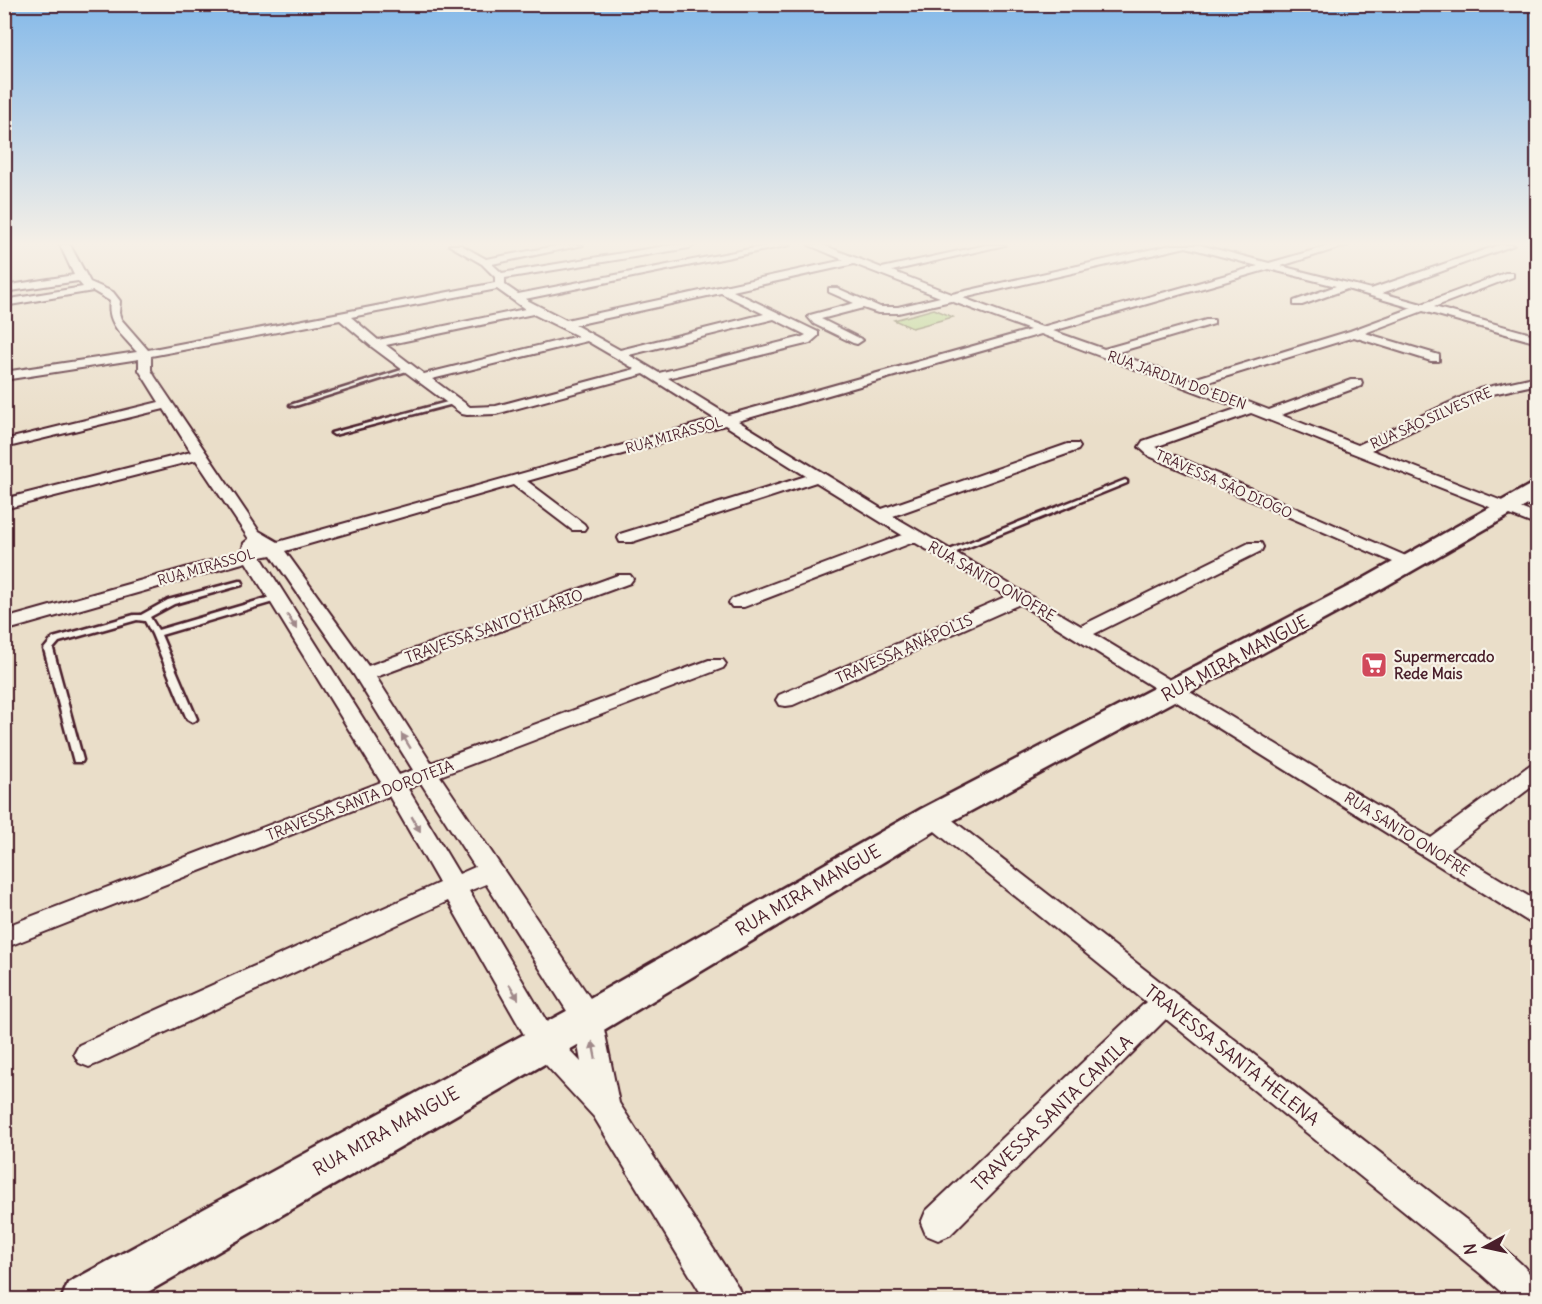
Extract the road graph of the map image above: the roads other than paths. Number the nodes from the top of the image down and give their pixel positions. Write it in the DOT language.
graph roads {
  1 [pos="114,306"];
  2 [pos="384,306"];
  3 [pos="528,306"];
  4 [pos="649,306"];
  5 [pos="757,306"];
  6 [pos="857,306"];
  7 [pos="868,306"];
  8 [pos="912,306"];
  9 [pos="973,306"];
  10 [pos="1125,306"];
  11 [pos="1416,306"];
  12 [pos="1430,306"];
  13 [pos="1424,308"];
  14 [pos="534,310"];
  15 [pos="341,315"];
  16 [pos="776,315"];
  17 [pos="1210,322"];
  18 [pos="565,324"];
  19 [pos="1039,330"];
  20 [pos="1538,330"];
  21 [pos="1354,333"];
  22 [pos="1523,336"];
  23 [pos="589,337"];
  24 [pos="857,340"];
  25 [pos="1538,340"];
  26 [pos="376,344"];
  27 [pos="1102,353"];
  28 [pos="145,354"];
  29 [pos="619,354"];
  30 [pos="1435,358"];
  31 [pos="410,369"];
  32 [pos="651,373"];
  33 [pos="4,376"];
  34 [pos="422,378"];
  35 [pos="1538,380"];
  36 [pos="1356,383"];
  37 [pos="1190,384"];
  38 [pos="455,402"];
  39 [pos="168,404"];
  40 [pos="293,405"];
  41 [pos="1252,408"];
  42 [pos="1269,415"];
  43 [pos="726,420"];
  44 [pos="334,433"];
  45 [pos="4,444"];
  46 [pos="1073,447"];
  47 [pos="1360,450"];
  48 [pos="201,454"];
  49 [pos="817,477"];
  50 [pos="515,480"];
  51 [pos="1125,482"];
  52 [pos="1538,490"];
  53 [pos="4,504"];
  54 [pos="1504,508"];
  55 [pos="880,515"];
  56 [pos="1538,521"];
  57 [pos="578,527"];
  58 [pos="915,536"];
  59 [pos="626,538"];
  60 [pos="252,544"];
  61 [pos="274,547"];
  62 [pos="1255,547"];
  63 [pos="946,554"];
  64 [pos="1409,564"];
  65 [pos="624,579"];
  66 [pos="239,583"];
  67 [pos="1021,597"];
  68 [pos="277,598"];
  69 [pos="738,603"];
  70 [pos="144,617"];
  71 [pos="4,625"];
  72 [pos="1081,633"];
  73 [pos="156,634"];
  74 [pos="716,664"];
  75 [pos="364,674"];
  76 [pos="1173,691"];
  77 [pos="786,700"];
  78 [pos="192,719"];
  79 [pos="78,760"];
  80 [pos="1538,770"];
  81 [pos="426,773"];
  82 [pos="394,786"];
  83 [pos="933,817"];
  84 [pos="1433,849"];
  85 [pos="490,871"];
  86 [pos="453,889"];
  87 [pos="1538,915"];
  88 [pos="4,938"];
  89 [pos="1165,1002"];
  90 [pos="588,1019"];
  91 [pos="544,1043"];
  92 [pos="89,1054"];
  93 [pos="605,1107"];
  94 [pos="938,1223"];
  95 [pos="85,1299"];
  96 [pos="725,1299"];
  97 [pos="1522,1299"];
  1 -- 28 [label="street"];
  2 -- 15 [label="street"];
  3 -- 14 [label="street, RUA SANTO ONOFRE"];
  4 -- 18 [label="street"];
  5 -- 16 [label="street"];
  6 -- 24 [label="street"];
  7 -- 8 [label="street"];
  9 -- 19 [label="street, RUA JARDIM DO EDEN"];
  10 -- 19 [label="street, RUA MIRASSOL"];
  11 -- 13 [label="street"];
  12 -- 13 [label="street"];
  13 -- 21 [label="street"];
  13 -- 22 [label="street"];
  14 -- 18 [label="street, RUA SANTO ONOFRE"];
  14 -- 26 [label="street"];
  15 -- 26 [label="street"];
  15 -- 28 [label="street"];
  16 -- 29 [label="street"];
  16 -- 32 [label="street"];
  17 -- 27 [label="street"];
  18 -- 23 [label="street, RUA SANTO ONOFRE"];
  19 -- 27 [label="street, RUA JARDIM DO EDEN"];
  19 -- 43 [label="street, RUA MIRASSOL"];
  20 -- 22 [label="street"];
  21 -- 30 [label="street"];
  21 -- 37 [label="street"];
  22 -- 25 [label="street"];
  23 -- 29 [label="street, RUA SANTO ONOFRE"];
  23 -- 34 [label="street"];
  26 -- 31 [label="street"];
  27 -- 37 [label="street, RUA JARDIM DO EDEN"];
  28 -- 33 [label="street"];
  28 -- 39 [label="street"];
  29 -- 32 [label="street, RUA SANTO ONOFRE"];
  31 -- 34 [label="street"];
  31 -- 40 [label="lane"];
  32 -- 38 [label="street"];
  32 -- 43 [label="street, RUA SANTO ONOFRE"];
  34 -- 38 [label="street"];
  35 -- 47 [label="street, RUA SÃO SILVESTRE"];
  36 -- 42 [label="street"];
  37 -- 41 [label="street, RUA JARDIM DO EDEN"];
  38 -- 44 [label="lane"];
  39 -- 45 [label="street"];
  39 -- 48 [label="street"];
  41 -- 42 [label="street, RUA JARDIM DO EDEN"];
  41 -- 64 [label="street, TRAVESSA SÃO DIOGO"];
  42 -- 47 [label="street, RUA JARDIM DO EDEN"];
  43 -- 49 [label="street, RUA SANTO ONOFRE"];
  43 -- 50 [label="street, RUA MIRASSOL"];
  46 -- 55 [label="street"];
  47 -- 54 [label="street, RUA JARDIM DO EDEN"];
  48 -- 53 [label="street"];
  48 -- 60 [label="street"];
  49 -- 55 [label="street, RUA SANTO ONOFRE"];
  49 -- 59 [label="street"];
  50 -- 57 [label="street"];
  50 -- 61 [label="street, RUA MIRASSOL"];
  51 -- 63 [label="lane"];
  52 -- 54 [label="main road, RUA MIRA MANGUE"];
  54 -- 56 [label="street, RUA JARDIM DO EDEN"];
  54 -- 64 [label="main road, RUA MIRA MANGUE"];
  55 -- 58 [label="street, RUA SANTO ONOFRE"];
  58 -- 63 [label="street, RUA SANTO ONOFRE"];
  58 -- 69 [label="street"];
  60 -- 61 [label="street"];
  60 -- 68 [label="street"];
  60 -- 71 [label="street, RUA MIRASSOL"];
  61 -- 75 [label="street"];
  62 -- 72 [label="street"];
  63 -- 67 [label="street, RUA SANTO ONOFRE"];
  64 -- 76 [label="main road, RUA MIRA MANGUE"];
  65 -- 75 [label="street, TRAVESSA SANTO HILARIO"];
  66 -- 70 [label="lane"];
  67 -- 72 [label="street, RUA SANTO ONOFRE"];
  67 -- 77 [label="street, TRAVESSA ANÁPOLIS"];
  68 -- 73 [label="lane"];
  68 -- 82 [label="street, one-way"];
  70 -- 73 [label="lane"];
  70 -- 79 [label="lane"];
  72 -- 76 [label="street, RUA SANTO ONOFRE"];
  73 -- 78 [label="lane"];
  74 -- 81 [label="street, TRAVESSA SANTA DOROTEIA"];
  81 -- 75 [label="street, one-way"];
  76 -- 83 [label="main road, RUA MIRA MANGUE"];
  76 -- 84 [label="street, RUA SANTO ONOFRE"];
  80 -- 84 [label="street"];
  81 -- 82 [label="street, TRAVESSA SANTA DOROTEIA"];
  81 -- 85 [label="street"];
  82 -- 86 [label="street, one-way"];
  82 -- 88 [label="street, TRAVESSA SANTA DOROTEIA"];
  83 -- 89 [label="street, TRAVESSA SANTA HELENA"];
  83 -- 90 [label="main road, RUA MIRA MANGUE"];
  84 -- 87 [label="street, RUA SANTO ONOFRE"];
  85 -- 86 [label="street"];
  85 -- 90 [label="street"];
  86 -- 91 [label="street, one-way"];
  86 -- 92 [label="street"];
  89 -- 94 [label="street, TRAVESSA SANTA CAMILA"];
  89 -- 97 [label="street, TRAVESSA SANTA HELENA"];
  90 -- 91 [label="main road, RUA MIRA MANGUE"];
  93 -- 90 [label="street, one-way"];
  91 -- 93 [label="street"];
  91 -- 95 [label="main road, RUA MIRA MANGUE"];
  93 -- 96 [label="street"];
}
